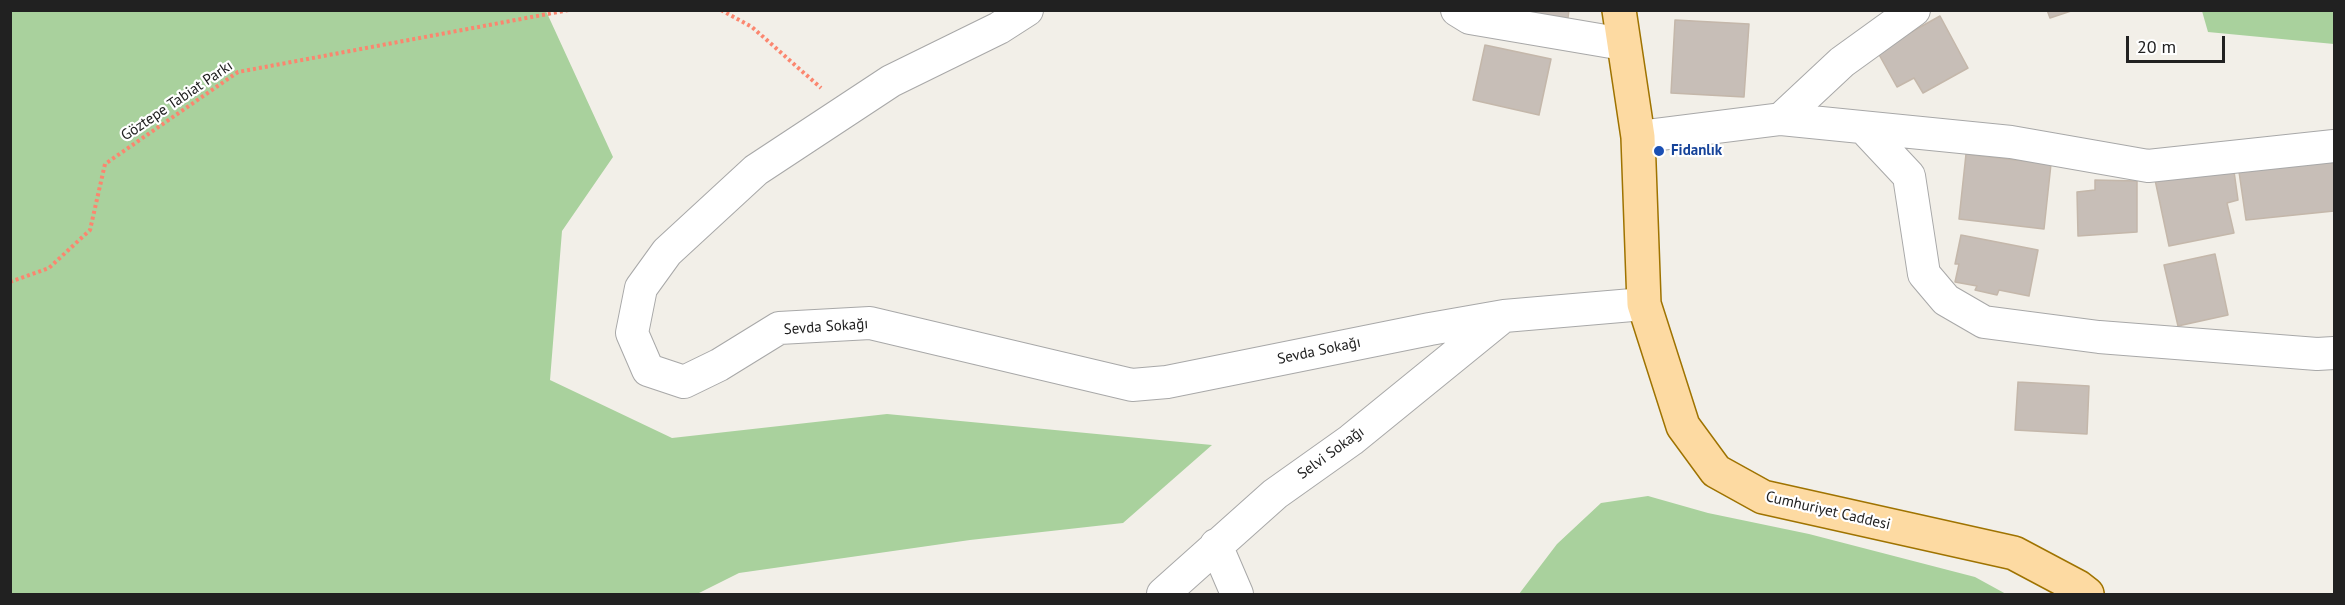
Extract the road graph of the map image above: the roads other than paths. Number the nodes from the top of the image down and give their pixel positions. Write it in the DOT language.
graph roads {
  1 [pos="1027,10"];
  2 [pos="1457,10"];
  3 [pos="1619,10"];
  4 [pos="1914,10"];
  5 [pos="1623,44"];
  6 [pos="1781,119"];
  7 [pos="1864,128"];
  8 [pos="1638,137"];
  9 [pos="2334,146"];
  10 [pos="1644,304"];
  11 [pos="1504,316"];
  12 [pos="2334,353"];
  13 [pos="1216,546"];
  14 [pos="1163,594"];
  15 [pos="1237,594"];
  16 [pos="2087,594"];
  1 -- 11 [label="street, Sevda Sokağı"];
  2 -- 5 [label="street"];
  3 -- 5 [label="main road, Cumhuriyet Caddesi"];
  4 -- 6 [label="street"];
  5 -- 8 [label="main road, Cumhuriyet Caddesi"];
  6 -- 7 [label="street"];
  6 -- 8 [label="street"];
  7 -- 9 [label="street"];
  7 -- 12 [label="street"];
  8 -- 10 [label="main road, Cumhuriyet Caddesi"];
  10 -- 11 [label="street, Sevda Sokağı"];
  10 -- 16 [label="main road, Cumhuriyet Caddesi"];
  11 -- 13 [label="street, Selvi Sokağı"];
  13 -- 14 [label="street, Selvi Sokağı"];
  13 -- 15 [label="street"];
}
